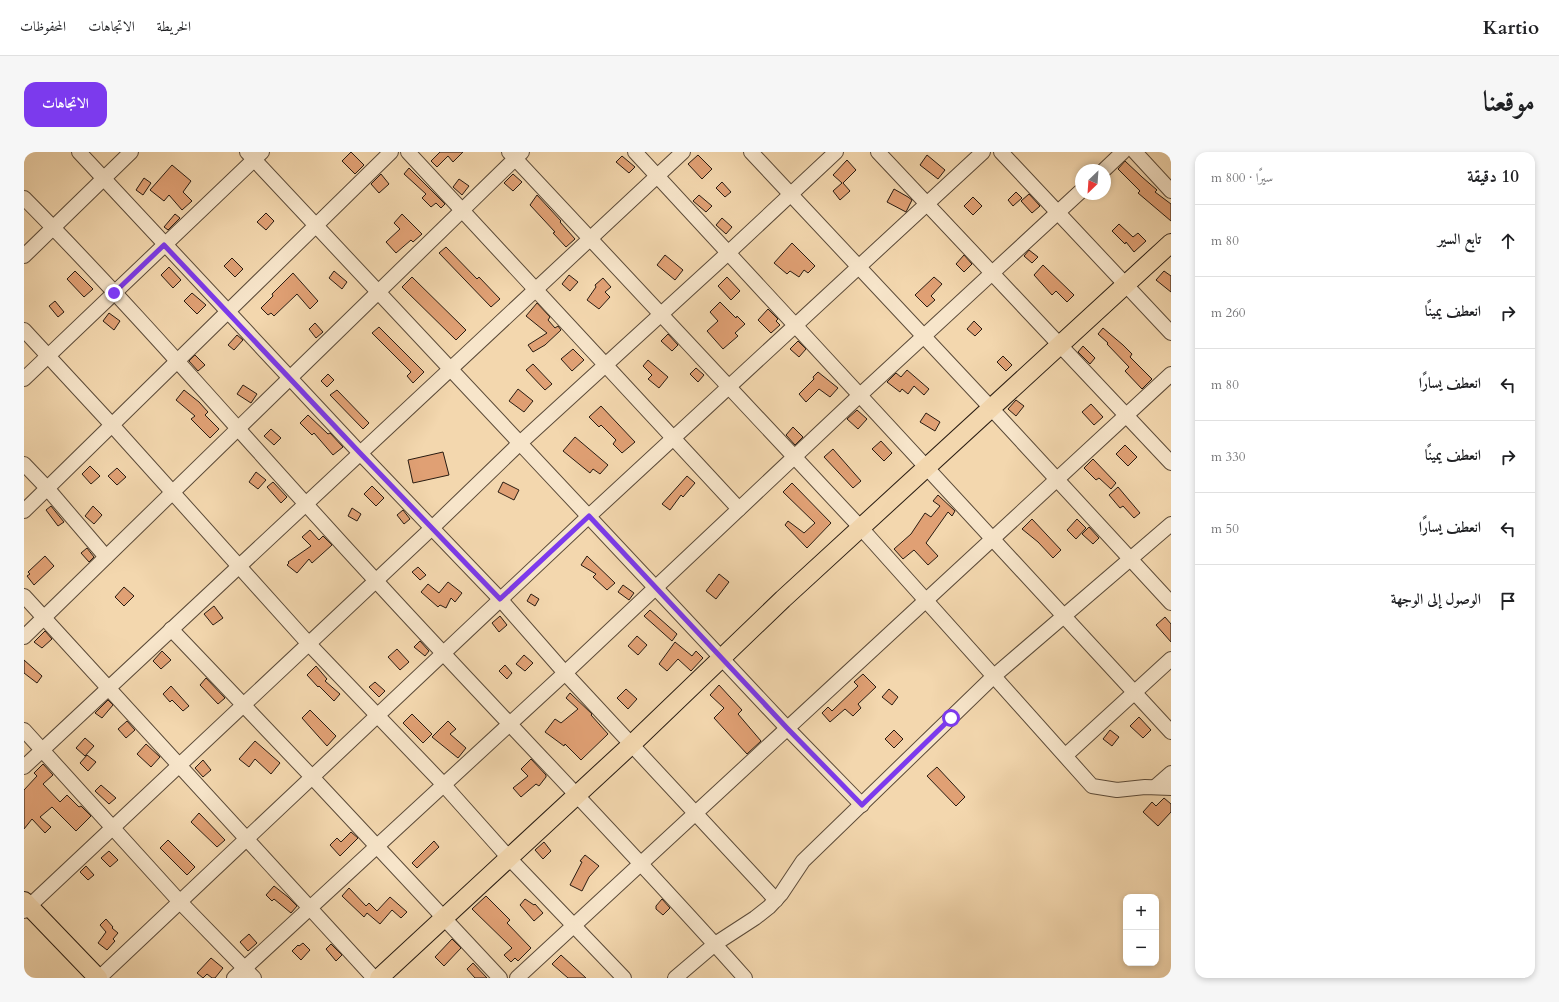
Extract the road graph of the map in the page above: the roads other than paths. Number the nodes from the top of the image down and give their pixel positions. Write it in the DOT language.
graph roads {
  1 [pos="79,152"];
  2 [pos="131,152"];
  3 [pos="391,152"];
  4 [pos="408,152"];
  5 [pos="635,152"];
  6 [pos="683,152"];
  7 [pos="751,152"];
  8 [pos="836,152"];
  9 [pos="878,152"];
  10 [pos="983,152"];
  11 [pos="1002,152"];
  12 [pos="1123,152"];
  13 [pos="1135,152"];
  14 [pos="254,154"];
  15 [pos="515,154"];
  16 [pos="1110,164"];
  17 [pos="657,176"];
  18 [pos="104,179"];
  19 [pos="1171,191"];
  20 [pos="790,194"];
  21 [pos="1075,197"];
  22 [pos="24,198"];
  23 [pos="927,204"];
  24 [pos="462,210"];
  25 [pos="1058,213"];
  26 [pos="316,225"];
  27 [pos="53,228"];
  28 [pos="590,239"];
  29 [pos="1171,243"];
  30 [pos="164,245"];
  31 [pos="728,253"];
  32 [pos="24,256"];
  33 [pos="858,267"];
  34 [pos="992,274"];
  35 [pos="1126,284"];
  36 [pos="536,290"];
  37 [pos="378,292"];
  38 [pos="114,293"];
  39 [pos="227,312"];
  40 [pos="660,315"];
  41 [pos="796,326"];
  42 [pos="24,330"];
  43 [pos="1171,333"];
  44 [pos="923,337"];
  45 [pos="1059,344"];
  46 [pos="48,356"];
  47 [pos="178,361"];
  48 [pos="605,365"];
  49 [pos="450,369"];
  50 [pos="1171,374"];
  51 [pos="290,378"];
  52 [pos="24,379"];
  53 [pos="729,388"];
  54 [pos="860,395"];
  55 [pos="991,408"];
  56 [pos="1126,415"];
  57 [pos="112,425"];
  58 [pos="237,429"];
  59 [pos="673,439"];
  60 [pos="520,443"];
  61 [pos="360,453"];
  62 [pos="794,458"];
  63 [pos="1171,463"];
  64 [pos="24,464"];
  65 [pos="927,467"];
  66 [pos="1057,479"];
  67 [pos="47,488"];
  68 [pos="172,492"];
  69 [pos="306,504"];
  70 [pos="738,509"];
  71 [pos="24,511"];
  72 [pos="589,516"];
  73 [pos="1171,524"];
  74 [pos="432,528"];
  75 [pos="861,528"];
  76 [pos="992,539"];
  77 [pos="106,557"];
  78 [pos="1130,559"];
  79 [pos="239,566"];
  80 [pos="375,581"];
  81 [pos="656,587"];
  82 [pos="24,596"];
  83 [pos="500,599"];
  84 [pos="926,600"];
  85 [pos="1171,603"];
  86 [pos="1064,616"];
  87 [pos="44,618"];
  88 [pos="171,629"];
  89 [pos="24,637"];
  90 [pos="308,643"];
  91 [pos="443,653"];
  92 [pos="721,657"];
  93 [pos="1171,659"];
  94 [pos="565,673"];
  95 [pos="994,676"];
  96 [pos="108,688"];
  97 [pos="1134,692"];
  98 [pos="244,704"];
  99 [pos="377,716"];
  100 [pos="509,724"];
  101 [pos="787,728"];
  102 [pos="24,730"];
  103 [pos="1171,732"];
  104 [pos="632,744"];
  105 [pos="42,750"];
  106 [pos="1066,755"];
  107 [pos="179,765"];
  108 [pos="24,767"];
  109 [pos="1171,773"];
  110 [pos="313,778"];
  111 [pos="444,784"];
  112 [pos="1155,787"];
  113 [pos="1171,788"];
  114 [pos="577,795"];
  115 [pos="862,805"];
  116 [pos="696,813"];
  117 [pos="113,828"];
  118 [pos="247,839"];
  119 [pos="377,846"];
  120 [pos="509,858"];
  121 [pos="641,864"];
  122 [pos="776,900"];
  123 [pos="180,902"];
  124 [pos="26,906"];
  125 [pos="310,908"];
  126 [pos="444,918"];
  127 [pos="573,926"];
  128 [pos="715,944"];
  129 [pos="249,973"];
  130 [pos="99,978"];
  131 [pos="234,978"];
  132 [pos="374,978"];
  133 [pos="379,978"];
  134 [pos="500,978"];
  135 [pos="517,978"];
  136 [pos="624,978"];
  137 [pos="675,978"];
  138 [pos="746,978"];
  1 -- 18 [label="street"];
  2 -- 18 [label="street"];
  3 -- 26 [label="street"];
  4 -- 24 [label="street"];
  5 -- 17 [label="street"];
  6 -- 17 [label="street"];
  7 -- 20 [label="street"];
  8 -- 20 [label="street"];
  9 -- 23 [label="street"];
  10 -- 23 [label="street"];
  11 -- 25 [label="street"];
  12 -- 16 [label="street"];
  13 -- 19 [label="street"];
  14 -- 26 [label="street"];
  14 -- 30 [label="street"];
  15 -- 24 [label="street"];
  15 -- 28 [label="street"];
  17 -- 28 [label="street"];
  17 -- 31 [label="street"];
  18 -- 27 [label="street"];
  18 -- 30 [label="street"];
  20 -- 31 [label="street"];
  20 -- 33 [label="street"];
  21 -- 25 [label="street"];
  22 -- 27 [label="street"];
  23 -- 33 [label="street"];
  23 -- 34 [label="street"];
  24 -- 36 [label="street"];
  24 -- 37 [label="street"];
  25 -- 34 [label="street"];
  25 -- 35 [label="street"];
  26 -- 37 [label="street"];
  26 -- 39 [label="street"];
  27 -- 32 [label="street"];
  27 -- 38 [label="street"];
  28 -- 36 [label="street"];
  28 -- 40 [label="street"];
  29 -- 35 [label="main road"];
  30 -- 38 [label="street"];
  30 -- 39 [label="street"];
  31 -- 40 [label="street"];
  31 -- 41 [label="street"];
  33 -- 41 [label="street"];
  33 -- 44 [label="street"];
  34 -- 44 [label="street"];
  34 -- 45 [label="street"];
  35 -- 43 [label="street"];
  35 -- 45 [label="main road"];
  36 -- 48 [label="street"];
  36 -- 49 [label="street"];
  37 -- 49 [label="street"];
  37 -- 51 [label="street"];
  38 -- 46 [label="street"];
  38 -- 47 [label="street"];
  39 -- 47 [label="street"];
  39 -- 51 [label="street"];
  40 -- 48 [label="street"];
  40 -- 53 [label="street"];
  41 -- 53 [label="street"];
  41 -- 54 [label="street"];
  42 -- 46 [label="street"];
  44 -- 54 [label="street"];
  44 -- 55 [label="street"];
  45 -- 55 [label="main road"];
  45 -- 56 [label="street"];
  46 -- 52 [label="street"];
  46 -- 57 [label="street"];
  47 -- 57 [label="street"];
  47 -- 58 [label="street"];
  48 -- 59 [label="street"];
  48 -- 60 [label="street"];
  49 -- 60 [label="street"];
  49 -- 61 [label="street"];
  50 -- 56 [label="street"];
  51 -- 58 [label="street"];
  51 -- 61 [label="street"];
  53 -- 59 [label="street"];
  53 -- 62 [label="street"];
  54 -- 62 [label="street"];
  54 -- 65 [label="street"];
  55 -- 65 [label="main road"];
  55 -- 66 [label="street"];
  56 -- 63 [label="street"];
  56 -- 66 [label="street"];
  57 -- 67 [label="street"];
  57 -- 68 [label="street"];
  58 -- 68 [label="street"];
  58 -- 69 [label="street"];
  59 -- 70 [label="street"];
  59 -- 72 [label="street"];
  60 -- 72 [label="street"];
  60 -- 74 [label="street"];
  61 -- 69 [label="street"];
  61 -- 74 [label="street"];
  62 -- 70 [label="street"];
  62 -- 75 [label="street"];
  64 -- 67 [label="street"];
  65 -- 75 [label="main road"];
  65 -- 76 [label="street"];
  66 -- 76 [label="street"];
  66 -- 78 [label="street"];
  67 -- 71 [label="street"];
  67 -- 77 [label="street"];
  68 -- 77 [label="street"];
  68 -- 79 [label="street"];
  69 -- 79 [label="street"];
  69 -- 80 [label="street"];
  70 -- 81 [label="street"];
  72 -- 81 [label="street"];
  72 -- 83 [label="street"];
  73 -- 78 [label="street"];
  74 -- 80 [label="street"];
  74 -- 83 [label="street"];
  75 -- 84 [label="street"];
  75 -- 92 [label="main road"];
  76 -- 84 [label="street"];
  76 -- 86 [label="street"];
  77 -- 87 [label="street"];
  78 -- 85 [label="street"];
  78 -- 86 [label="street"];
  79 -- 88 [label="street"];
  79 -- 90 [label="street"];
  80 -- 90 [label="street"];
  80 -- 91 [label="street"];
  81 -- 92 [label="street"];
  81 -- 94 [label="street"];
  82 -- 87 [label="street"];
  83 -- 91 [label="street"];
  83 -- 94 [label="street"];
  84 -- 95 [label="street"];
  84 -- 101 [label="street"];
  86 -- 95 [label="street"];
  86 -- 97 [label="street"];
  87 -- 89 [label="street"];
  87 -- 96 [label="street"];
  88 -- 96 [label="street"];
  88 -- 98 [label="street"];
  90 -- 98 [label="street"];
  90 -- 99 [label="street"];
  91 -- 99 [label="street"];
  91 -- 100 [label="street"];
  92 -- 101 [label="street"];
  92 -- 104 [label="main road"];
  93 -- 97 [label="street"];
  94 -- 100 [label="street"];
  94 -- 104 [label="street"];
  95 -- 106 [label="street"];
  95 -- 115 [label="street"];
  96 -- 105 [label="street"];
  96 -- 107 [label="street"];
  97 -- 103 [label="street"];
  97 -- 106 [label="street"];
  98 -- 107 [label="street"];
  98 -- 110 [label="street"];
  99 -- 110 [label="street"];
  99 -- 111 [label="street"];
  100 -- 111 [label="street"];
  100 -- 114 [label="street"];
  101 -- 115 [label="street"];
  101 -- 116 [label="street"];
  102 -- 105 [label="street"];
  104 -- 114 [label="main road"];
  104 -- 116 [label="street"];
  105 -- 108 [label="street"];
  105 -- 117 [label="street"];
  106 -- 112 [label="street"];
  107 -- 117 [label="street"];
  107 -- 118 [label="street"];
  109 -- 112 [label="street"];
  110 -- 118 [label="street"];
  110 -- 119 [label="street"];
  111 -- 119 [label="street"];
  111 -- 120 [label="street"];
  112 -- 113 [label="street"];
  114 -- 120 [label="main road"];
  114 -- 121 [label="street"];
  115 -- 122 [label="street"];
  116 -- 121 [label="street"];
  116 -- 122 [label="street"];
  117 -- 123 [label="street"];
  117 -- 124 [label="street"];
  118 -- 123 [label="street"];
  118 -- 125 [label="street"];
  119 -- 125 [label="street"];
  119 -- 126 [label="street"];
  120 -- 126 [label="main road"];
  120 -- 127 [label="street"];
  121 -- 127 [label="street"];
  121 -- 128 [label="street"];
  122 -- 128 [label="street"];
  123 -- 129 [label="street"];
  123 -- 130 [label="street"];
  124 -- 130 [label="main road"];
  125 -- 129 [label="street"];
  125 -- 132 [label="street"];
  126 -- 133 [label="main road"];
  126 -- 134 [label="street"];
  127 -- 135 [label="street"];
  127 -- 136 [label="street"];
  128 -- 137 [label="street"];
  128 -- 138 [label="street"];
  129 -- 131 [label="street"];
}
